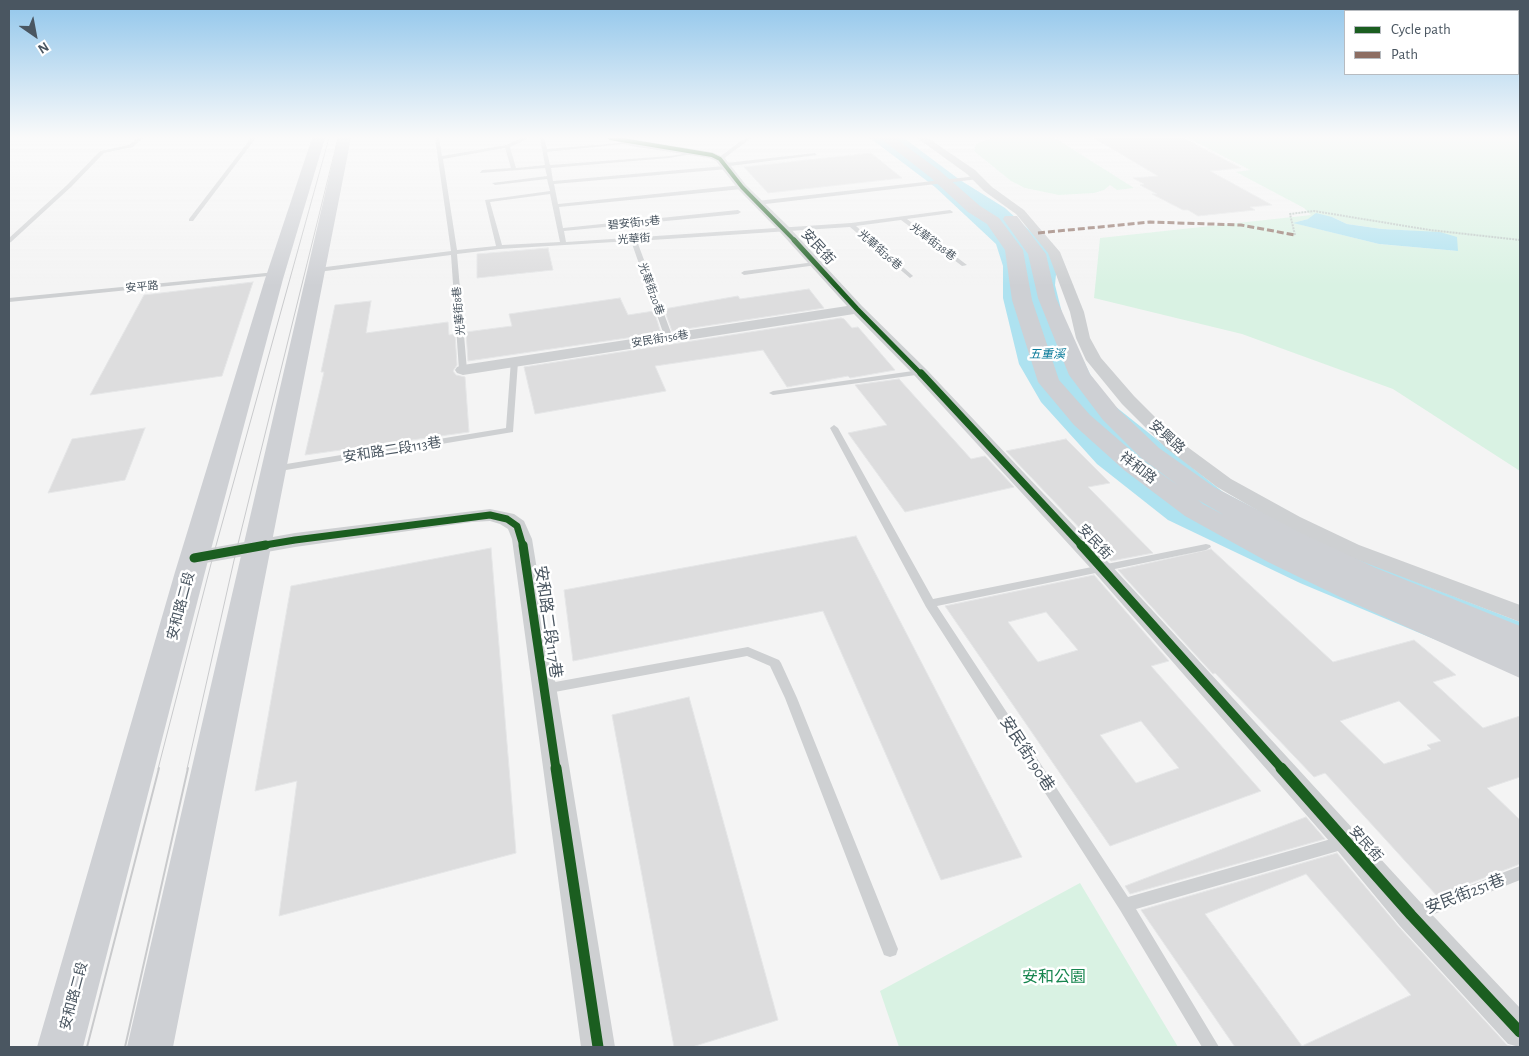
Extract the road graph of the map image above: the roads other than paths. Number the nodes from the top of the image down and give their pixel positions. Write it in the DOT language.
graph roads {
  1 [pos="68,187"];
  2 [pos="216,187"];
  3 [pos="311,187"];
  4 [pos="327,187"];
  5 [pos="445,187"];
  6 [pos="552,187"];
  7 [pos="739,187"];
  8 [pos="742,187"];
  9 [pos="896,187"];
  10 [pos="964,187"];
  11 [pos="970,187"];
  12 [pos="974,187"];
  13 [pos="553,192"];
  14 [pos="757,203"];
  15 [pos="556,206"];
  16 [pos="738,212"];
  17 [pos="950,212"];
  18 [pos="903,219"];
  19 [pos="191,220"];
  20 [pos="850,224"];
  21 [pos="784,229"];
  22 [pos="560,230"];
  23 [pos="633,239"];
  24 [pos="9,241"];
  25 [pos="563,244"];
  26 [pos="499,247"];
  27 [pos="454,252"];
  28 [pos="815,264"];
  29 [pos="964,265"];
  30 [pos="297,272"];
  31 [pos="744,273"];
  32 [pos="910,276"];
  33 [pos="9,300"];
  34 [pos="857,309"];
  35 [pos="669,338"];
  36 [pos="514,362"];
  37 [pos="463,370"];
  38 [pos="920,372"];
  39 [pos="773,393"];
  40 [pos="834,428"];
  41 [pos="273,469"];
  42 [pos="257,546"];
  43 [pos="1206,547"];
  44 [pos="194,558"];
  45 [pos="1102,568"];
  46 [pos="930,604"];
  47 [pos="1520,614"];
  48 [pos="1520,639"];
  49 [pos="1520,665"];
  50 [pos="544,690"];
  51 [pos="1347,841"];
  52 [pos="1520,873"];
  53 [pos="1125,905"];
  54 [pos="1411,915"];
  55 [pos="890,949"];
  56 [pos="1520,1032"];
  57 [pos="60,1047"];
  58 [pos="150,1047"];
  59 [pos="598,1047"];
  60 [pos="1211,1047"];
  1 -- 24 [label="lane"];
  2 -- 19 [label="lane"];
  3 -- 30 [label="main road, 安和路二段"];
  4 -- 30 [label="main road, 安和路二段"];
  5 -- 27 [label="lane, 光華街8巷"];
  6 -- 13 [label="lane"];
  7 -- 15 [label="lane"];
  8 -- 14 [label="street, 安民街"];
  9 -- 14 [label="lane"];
  10 -- 49 [label="main road, 祥和路"];
  11 -- 48 [label="main road, 祥和路"];
  12 -- 47 [label="street, 安興路"];
  13 -- 15 [label="lane"];
  13 -- 26 [label="lane"];
  14 -- 21 [label="street, 安民街"];
  15 -- 22 [label="lane"];
  16 -- 22 [label="lane, 碧安街15巷"];
  17 -- 18 [label="lane, 光華街"];
  18 -- 20 [label="lane, 光華街"];
  18 -- 29 [label="lane, 光華街38巷"];
  20 -- 21 [label="lane, 光華街"];
  20 -- 32 [label="lane, 光華街36巷"];
  21 -- 23 [label="lane, 光華街"];
  21 -- 28 [label="street, 安民街"];
  22 -- 25 [label="lane"];
  23 -- 25 [label="lane, 光華街"];
  23 -- 35 [label="lane, 光華街20巷"];
  25 -- 26 [label="lane, 光華街"];
  26 -- 27 [label="lane, 光華街"];
  27 -- 30 [label="lane, 光華街"];
  27 -- 37 [label="lane, 光華街8巷"];
  28 -- 31 [label="lane"];
  28 -- 34 [label="street, 安民街"];
  30 -- 33 [label="lane, 安平路"];
  30 -- 41 [label="main road, 安和路二段"];
  30 -- 44 [label="main road, 安和路二段"];
  34 -- 35 [label="street, 安民街156巷"];
  34 -- 38 [label="street, 安民街"];
  35 -- 36 [label="street, 安民街156巷"];
  36 -- 37 [label="street, 安民街156巷"];
  36 -- 41 [label="lane, 安和路二段113巷"];
  38 -- 39 [label="lane"];
  38 -- 45 [label="street, 安民街"];
  40 -- 46 [label="lane, 安民街190巷"];
  41 -- 42 [label="main road, 安和路二段"];
  42 -- 44 [label="street, 安和路二段117巷"];
  42 -- 50 [label="street, 安和路二段117巷"];
  42 -- 58 [label="main road, 安和路二段"];
  43 -- 45 [label="lane"];
  44 -- 57 [label="main road, 安和路二段"];
  45 -- 46 [label="lane"];
  45 -- 51 [label="street, 安民街"];
  46 -- 53 [label="lane, 安民街190巷"];
  50 -- 55 [label="lane"];
  50 -- 59 [label="street, 安和路二段117巷"];
  51 -- 53 [label="lane"];
  51 -- 54 [label="street, 安民街"];
  52 -- 54 [label="lane, 安民街251巷"];
  53 -- 60 [label="lane, 安民街190巷"];
  54 -- 56 [label="street, 安民街"];
}
